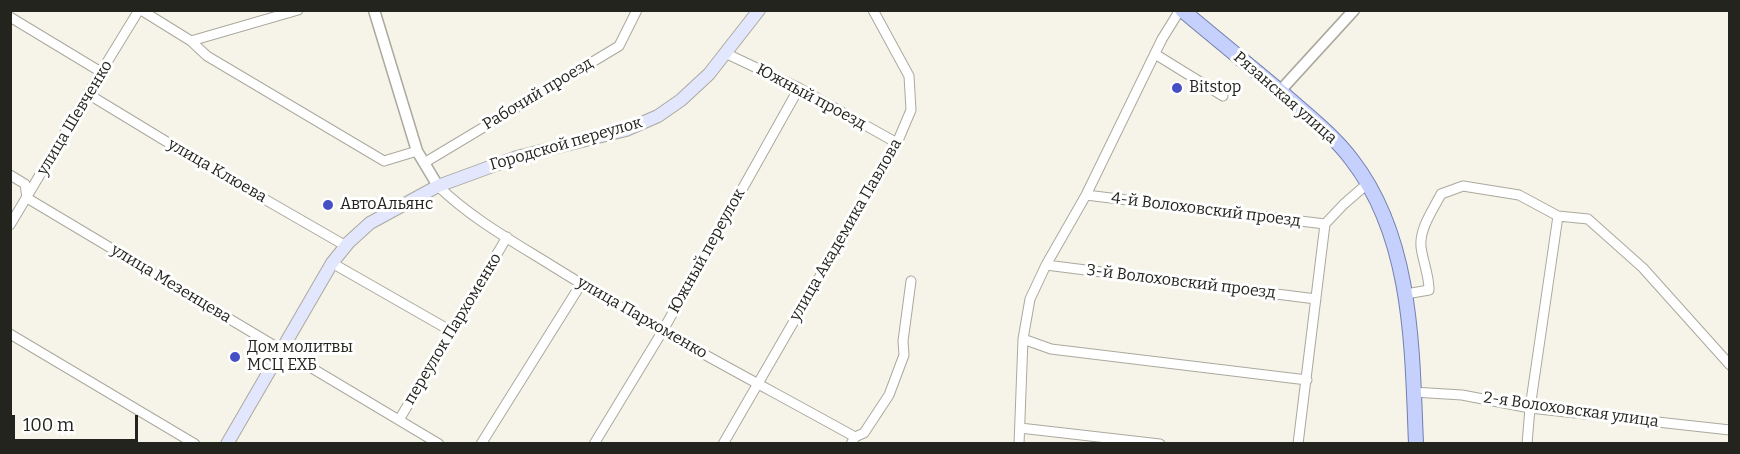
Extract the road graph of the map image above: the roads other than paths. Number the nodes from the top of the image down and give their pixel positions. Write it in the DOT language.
graph roads {
  1 [pos="140,10"];
  2 [pos="298,10"];
  3 [pos="374,10"];
  4 [pos="637,10"];
  5 [pos="759,10"];
  6 [pos="873,10"];
  7 [pos="1181,10"];
  8 [pos="1354,10"];
  9 [pos="10,17"];
  10 [pos="191,41"];
  11 [pos="725,53"];
  12 [pos="1155,54"];
  13 [pos="101,72"];
  14 [pos="799,88"];
  15 [pos="1280,91"];
  16 [pos="88,94"];
  17 [pos="1223,96"];
  18 [pos="897,143"];
  19 [pos="417,151"];
  20 [pos="424,163"];
  21 [pos="10,176"];
  22 [pos="1367,184"];
  23 [pos="438,186"];
  24 [pos="1086,195"];
  25 [pos="27,198"];
  26 [pos="1558,216"];
  27 [pos="1325,224"];
  28 [pos="10,225"];
  29 [pos="507,237"];
  30 [pos="346,246"];
  31 [pos="332,263"];
  32 [pos="1046,265"];
  33 [pos="911,281"];
  34 [pos="581,284"];
  35 [pos="1406,294"];
  36 [pos="1316,299"];
  37 [pos="451,331"];
  38 [pos="662,332"];
  39 [pos="10,334"];
  40 [pos="1023,339"];
  41 [pos="281,350"];
  42 [pos="1730,365"];
  43 [pos="1307,380"];
  44 [pos="759,383"];
  45 [pos="1413,392"];
  46 [pos="1530,408"];
  47 [pos="399,420"];
  48 [pos="1020,428"];
  49 [pos="1730,430"];
  50 [pos="853,440"];
  51 [pos="195,444"];
  52 [pos="227,444"];
  53 [pos="439,444"];
  54 [pos="481,444"];
  55 [pos="594,444"];
  56 [pos="723,444"];
  57 [pos="1019,444"];
  58 [pos="1160,444"];
  59 [pos="1298,444"];
  60 [pos="1416,444"];
  61 [pos="1527,444"];
  1 -- 10 [label="street"];
  1 -- 13 [label="street, улица Шевченко"];
  2 -- 10 [label="street"];
  3 -- 19 [label="street"];
  4 -- 20 [label="street, Рабочий проезд"];
  5 -- 11 [label="main road, Городской переулок"];
  6 -- 18 [label="street, улица Академика Павлова"];
  7 -- 12 [label="street, 4-й Волоховский проезд"];
  7 -- 15 [label="main road, Рязанская улица"];
  8 -- 15 [label="street"];
  9 -- 13 [label="street"];
  10 -- 19 [label="street"];
  11 -- 14 [label="street, Южный проезд"];
  11 -- 23 [label="main road, Городской переулок"];
  12 -- 17 [label="street"];
  12 -- 24 [label="street, 4-й Волоховский проезд"];
  13 -- 16 [label="street, улица Шевченко"];
  14 -- 18 [label="street, Южный проезд"];
  14 -- 38 [label="street, Южный переулок"];
  15 -- 22 [label="main road, Рязанская улица"];
  16 -- 25 [label="street, улица Шевченко"];
  16 -- 30 [label="street, улица Клюева"];
  18 -- 44 [label="street, улица Академика Павлова"];
  19 -- 20 [label="street"];
  20 -- 23 [label="street"];
  21 -- 25 [label="street"];
  22 -- 27 [label="street"];
  22 -- 35 [label="main road, Рязанская улица"];
  23 -- 29 [label="street, улица Пархоменко"];
  23 -- 30 [label="main road, Городской переулок"];
  24 -- 27 [label="street, 4-й Волоховский проезд"];
  24 -- 32 [label="street, 4-й Волоховский проезд"];
  25 -- 28 [label="street, улица Шевченко"];
  25 -- 41 [label="street, улица Мезенцева"];
  26 -- 35 [label="street"];
  26 -- 42 [label="street"];
  26 -- 46 [label="street"];
  27 -- 36 [label="street"];
  29 -- 34 [label="street, улица Пархоменко"];
  29 -- 37 [label="street, переулок Пархоменко"];
  30 -- 31 [label="main road, Городской переулок"];
  31 -- 37 [label="street"];
  31 -- 41 [label="main road, Городской переулок"];
  32 -- 36 [label="street, 3-й Волоховский проезд"];
  32 -- 40 [label="street, 4-й Волоховский проезд"];
  33 -- 50 [label="street"];
  34 -- 38 [label="street, улица Пархоменко"];
  34 -- 54 [label="street"];
  35 -- 45 [label="main road, Рязанская улица"];
  36 -- 43 [label="street"];
  37 -- 47 [label="street, переулок Пархоменко"];
  38 -- 44 [label="street, улица Пархоменко"];
  38 -- 55 [label="street, Южный переулок"];
  39 -- 51 [label="street"];
  40 -- 43 [label="street"];
  40 -- 48 [label="street, 4-й Волоховский проезд"];
  41 -- 47 [label="street, улица Мезенцева"];
  41 -- 52 [label="main road, Городской переулок"];
  43 -- 59 [label="street"];
  44 -- 50 [label="street, улица Пархоменко"];
  44 -- 56 [label="street, улица Академика Павлова"];
  45 -- 46 [label="street, 2-я Волоховская улица"];
  45 -- 60 [label="main road, Рязанская улица"];
  46 -- 49 [label="street, 2-я Волоховская улица"];
  46 -- 61 [label="street"];
  47 -- 53 [label="street, улица Мезенцева"];
  48 -- 57 [label="street, 4-й Волоховский проезд"];
  48 -- 58 [label="street"];
}
